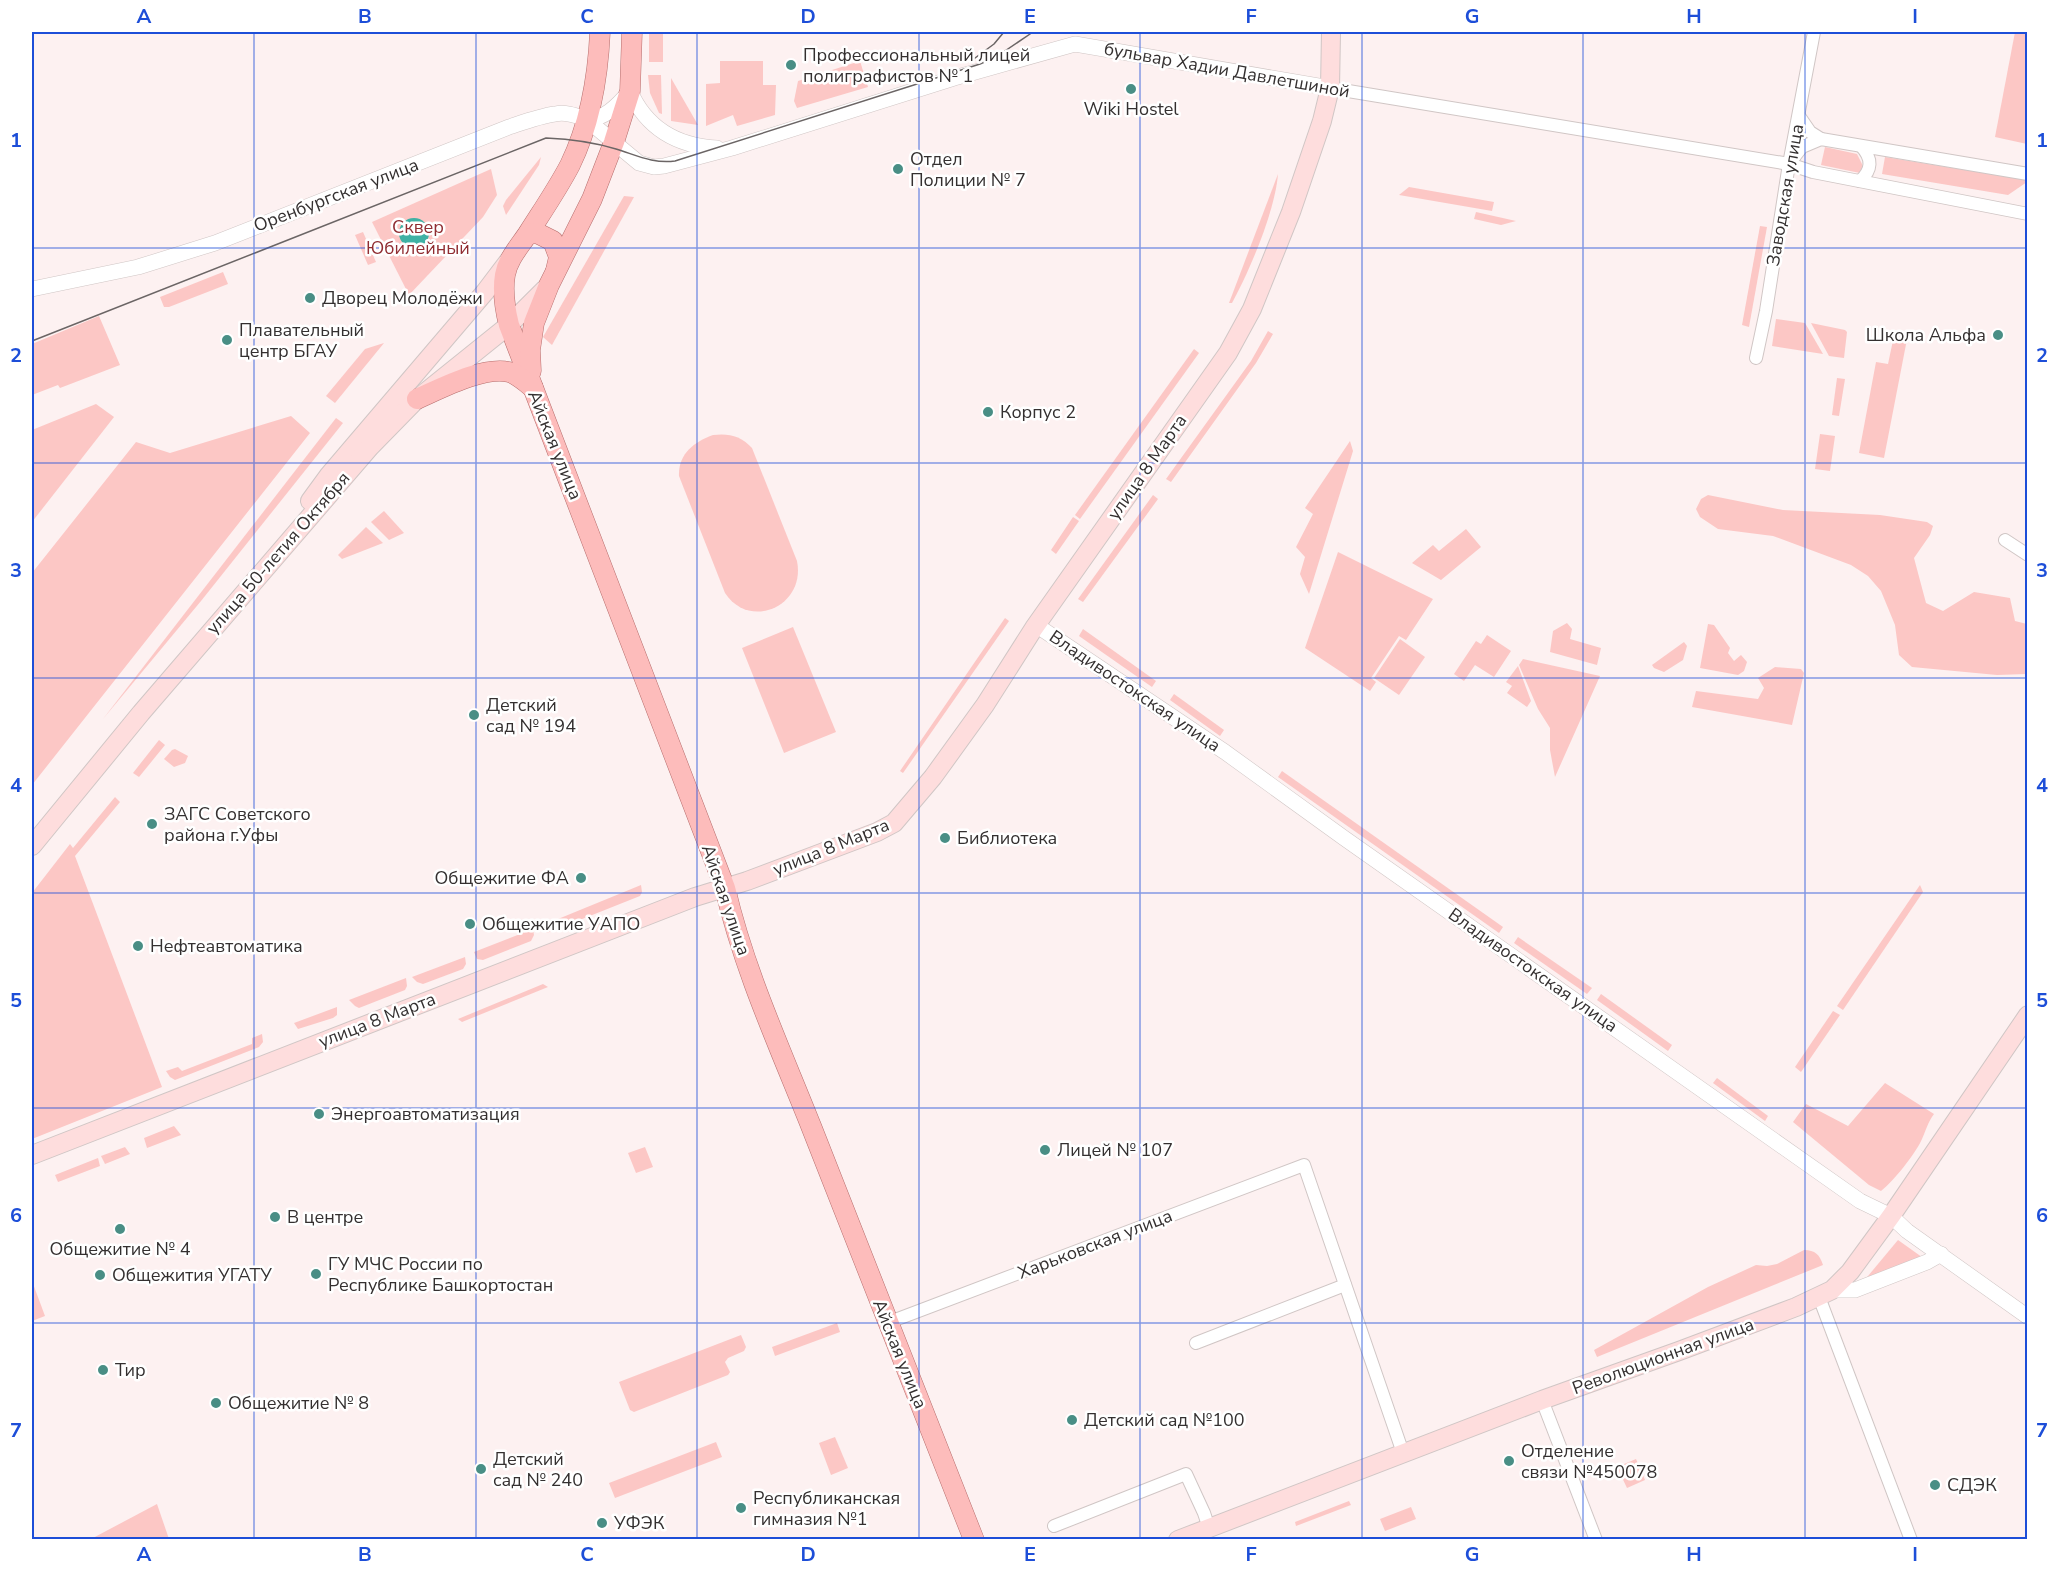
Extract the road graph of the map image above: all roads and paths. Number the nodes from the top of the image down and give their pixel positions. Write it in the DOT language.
graph roads {
  1 [pos="600,32"];
  2 [pos="632,32"];
  3 [pos="1332,32"];
  4 [pos="1814,32"];
  5 [pos="1330,88"];
  6 [pos="630,91"];
  7 [pos="1799,116"];
  8 [pos="586,119"];
  9 [pos="1821,139"];
  10 [pos="614,142"];
  11 [pos="1861,146"];
  12 [pos="732,148"];
  13 [pos="1789,164"];
  14 [pos="2028,174"];
  15 [pos="1860,181"];
  16 [pos="2028,214"];
  17 [pos="528,234"];
  18 [pos="511,256"];
  19 [pos="552,279"];
  20 [pos="32,289"];
  21 [pos="509,326"];
  22 [pos="1756,357"];
  23 [pos="532,388"];
  24 [pos="417,399"];
  25 [pos="2005,540"];
  26 [pos="2028,555"];
  27 [pos="251,583"];
  28 [pos="1036,625"];
  29 [pos="32,846"];
  30 [pos="724,888"];
  31 [pos="2028,1015"];
  32 [pos="32,1155"];
  33 [pos="1890,1216"];
  34 [pos="1941,1254"];
  35 [pos="1345,1285"];
  36 [pos="1825,1293"];
  37 [pos="2028,1317"];
  38 [pos="887,1323"];
  39 [pos="1196,1343"];
  40 [pos="1542,1400"];
  41 [pos="1403,1453"];
  42 [pos="1054,1526"];
  43 [pos="1209,1528"];
  44 [pos="974,1539"];
  45 [pos="1178,1539"];
  46 [pos="1596,1539"];
  47 [pos="1911,1539"];
  1 -- 8 [label="main road"];
  2 -- 6 [label="main road, улица 50-летия Октября"];
  3 -- 5 [label="main road, улица 8 Марта"];
  4 -- 7 [label="street, Заводская улица"];
  5 -- 12 [label="street, бульвар Хадии Давлетшиной"];
  5 -- 13 [label="street, бульвар Хадии Давлетшиной"];
  5 -- 28 [label="main road, улица 8 Марта"];
  6 -- 8 [label="street"];
  6 -- 10 [label="main road, улица 50-летия Октября"];
  6 -- 12 [label="street"];
  7 -- 9 [label="street"];
  7 -- 13 [label="street, Заводская улица"];
  8 -- 10 [label="street, бульвар Хадии Давлетшиной"];
  8 -- 17 [label="main road"];
  8 -- 20 [label="street, Оренбургская улица"];
  9 -- 11 [label="street"];
  9 -- 13 [label="street"];
  10 -- 12 [label="street, бульвар Хадии Давлетшиной"];
  10 -- 19 [label="main road, улица 50-летия Октября"];
  11 -- 14 [label="street"];
  11 -- 15 [label="street"];
  13 -- 15 [label="street, бульвар Хадии Давлетшиной"];
  13 -- 22 [label="street, Заводская улица"];
  15 -- 16 [label="street, бульвар Хадии Давлетшиной"];
  17 -- 18 [label="main road"];
  17 -- 19 [label="main road"];
  18 -- 21 [label="main road, Айская улица"];
  18 -- 27 [label="main road"];
  19 -- 21 [label="main road, улица 50-летия Октября"];
  19 -- 23 [label="main road, улица 50-летия Октября"];
  21 -- 23 [label="main road, Айская улица"];
  21 -- 24 [label="main road, улица 50-летия Октября"];
  23 -- 24 [label="main road"];
  23 -- 30 [label="main road, Айская улица"];
  24 -- 27 [label="main road, улица 50-летия Октября"];
  25 -- 26 [label="street"];
  27 -- 29 [label="main road, улица 50-летия Октября"];
  28 -- 30 [label="main road, улица 8 Марта"];
  28 -- 33 [label="street, Владивостокская улица"];
  30 -- 32 [label="main road, улица 8 Марта"];
  30 -- 38 [label="main road, Айская улица"];
  31 -- 33 [label="main road, Революционная улица"];
  33 -- 34 [label="street, Владивостокская улица"];
  33 -- 36 [label="main road, Революционная улица"];
  34 -- 36 [label="street"];
  34 -- 37 [label="street, Владивостокская улица"];
  35 -- 38 [label="street, Харьковская улица"];
  35 -- 39 [label="street"];
  35 -- 41 [label="street"];
  36 -- 40 [label="main road, Революционная улица"];
  36 -- 47 [label="street"];
  38 -- 44 [label="main road, Айская улица"];
  40 -- 41 [label="main road, Революционная улица"];
  40 -- 46 [label="street"];
  41 -- 43 [label="main road, Революционная улица"];
  42 -- 43 [label="street"];
  43 -- 45 [label="main road, Революционная улица"];
}
